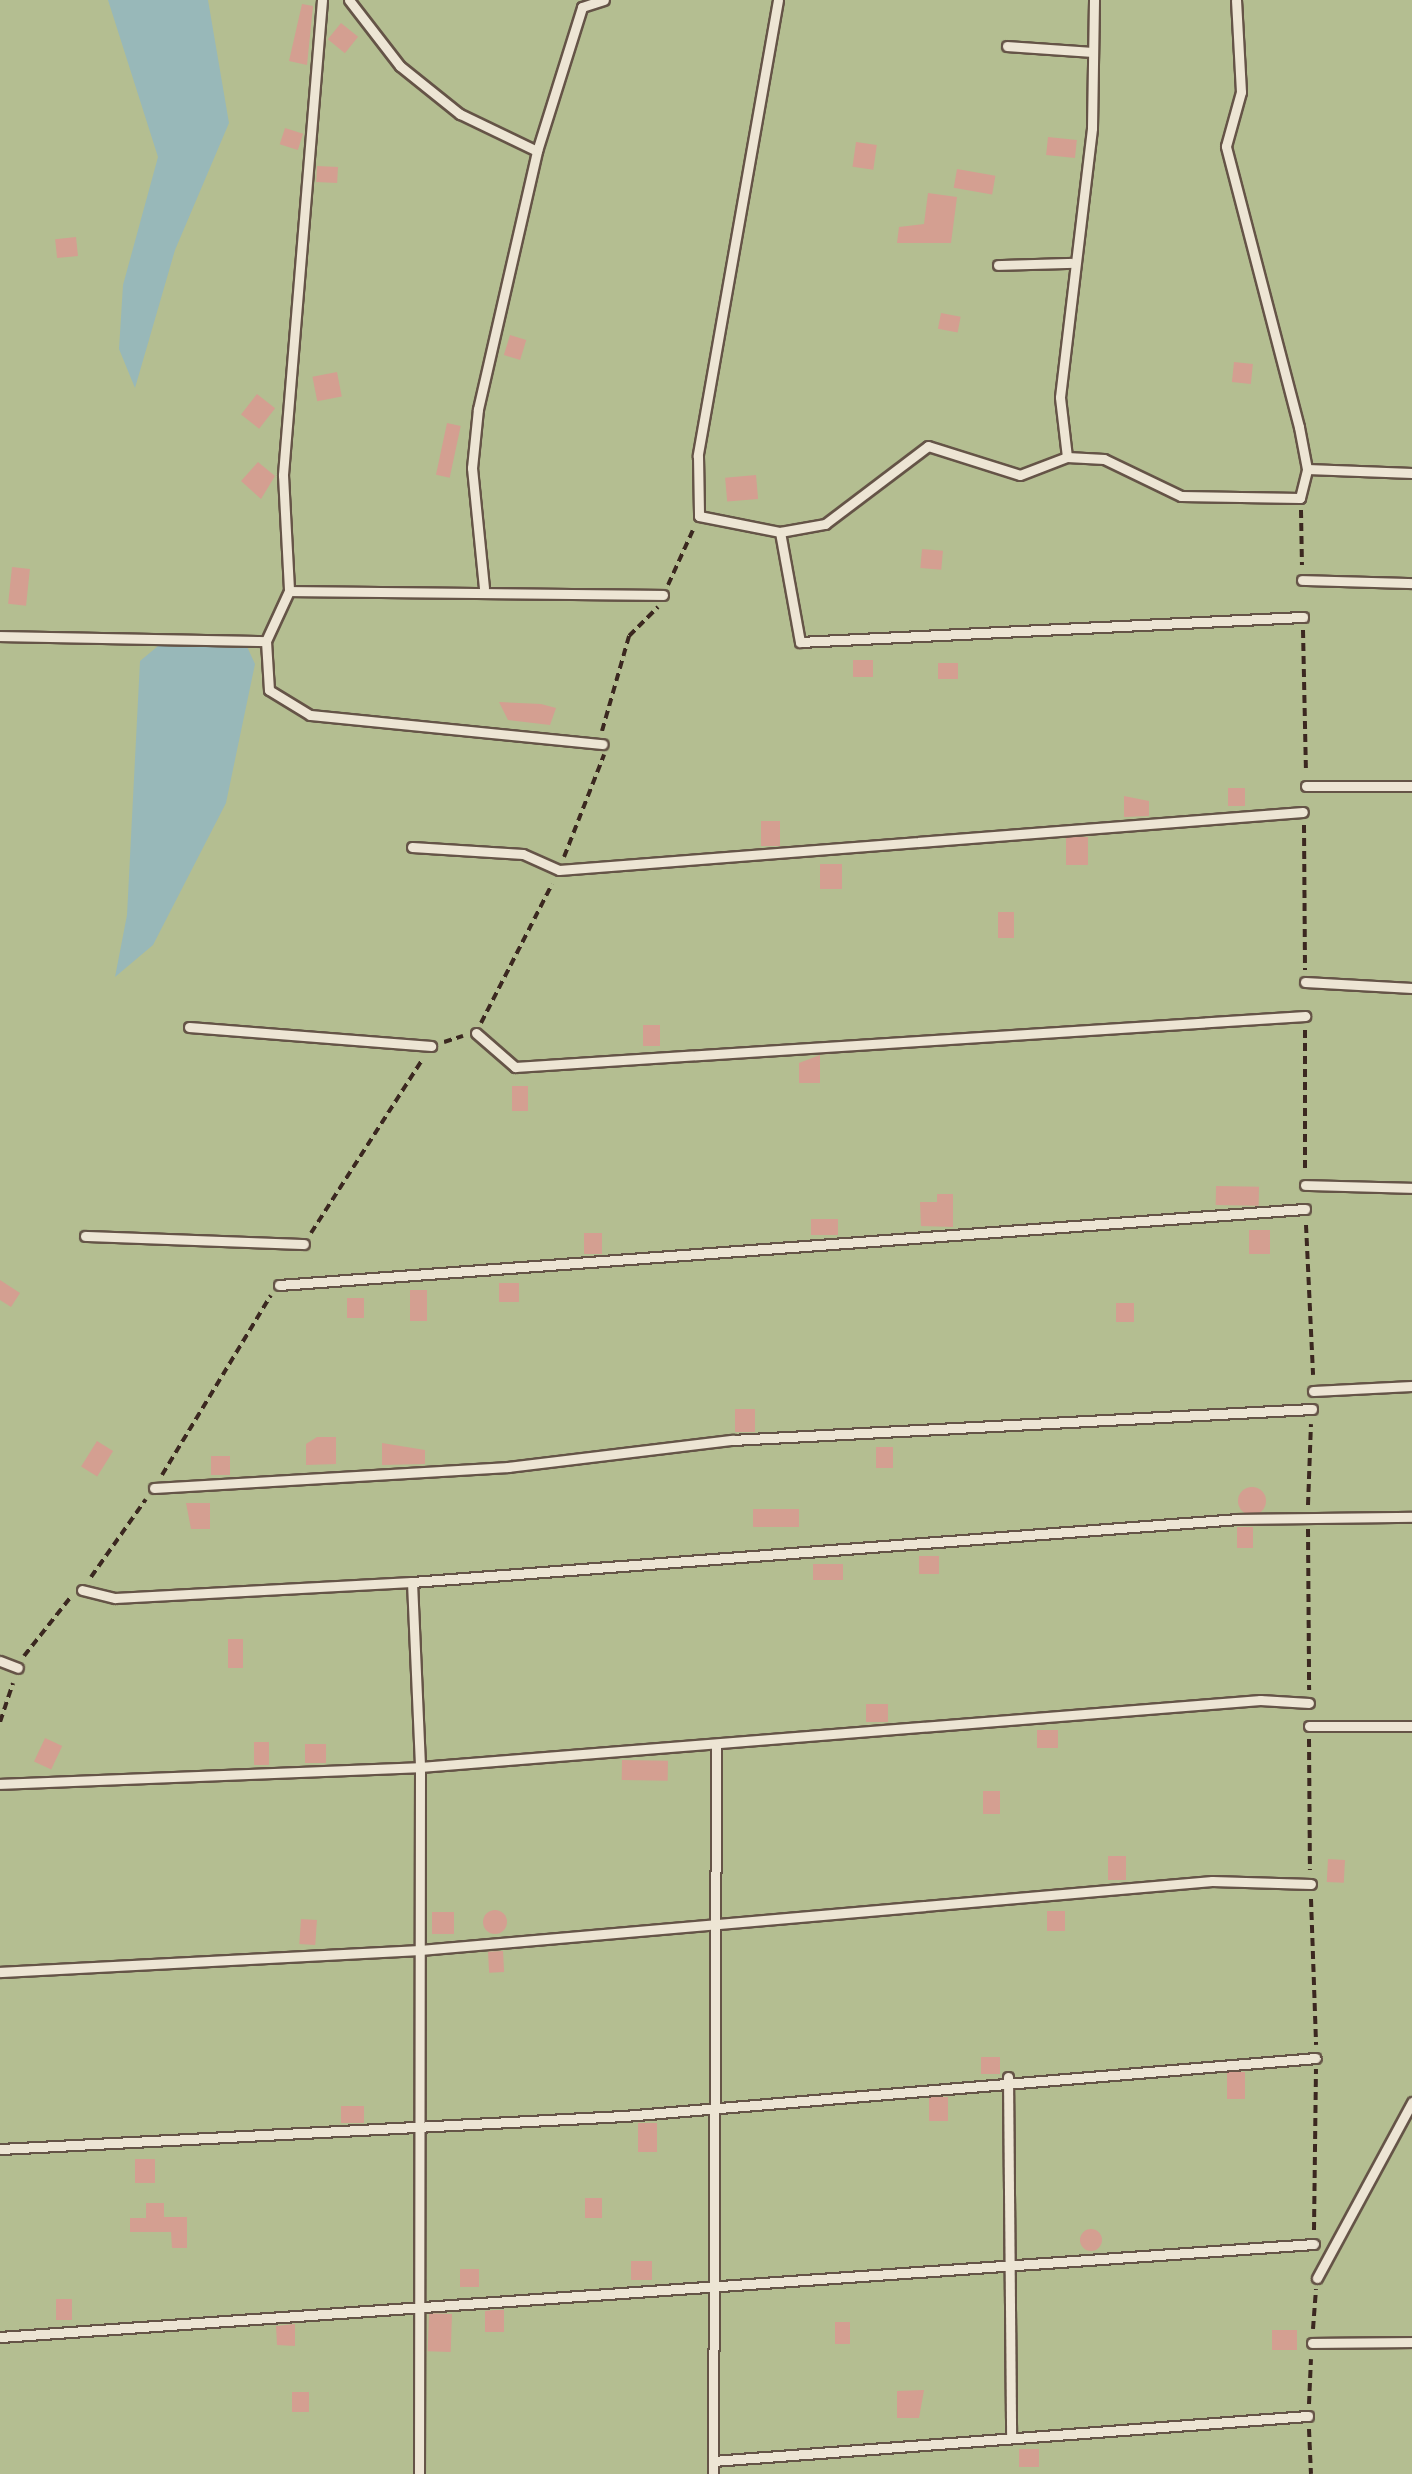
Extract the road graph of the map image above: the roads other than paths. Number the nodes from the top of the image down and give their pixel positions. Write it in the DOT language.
graph roads {
  1 [pos="322,0"];
  2 [pos="348,0"];
  3 [pos="570,0"];
  4 [pos="604,0"];
  5 [pos="778,0"];
  6 [pos="1094,0"];
  7 [pos="1236,0"];
  8 [pos="582,7"];
  9 [pos="1007,46"];
  10 [pos="1092,52"];
  11 [pos="537,151"];
  12 [pos="1071,263"];
  13 [pos="998,265"];
  14 [pos="1067,457"];
  15 [pos="1307,469"];
  16 [pos="1412,473"];
  17 [pos="780,532"];
  18 [pos="1302,580"];
  19 [pos="1412,583"];
  20 [pos="484,588"];
  21 [pos="288,591"];
  22 [pos="663,595"];
  23 [pos="1303,618"];
  24 [pos="0,636"];
  25 [pos="266,642"];
  26 [pos="603,744"];
  27 [pos="1306,786"];
  28 [pos="1412,786"];
  29 [pos="1303,812"];
  30 [pos="412,847"];
  31 [pos="1305,982"];
  32 [pos="1412,988"];
  33 [pos="1305,1016"];
  34 [pos="189,1026"];
  35 [pos="476,1032"];
  36 [pos="431,1046"];
  37 [pos="1305,1186"];
  38 [pos="1412,1188"];
  39 [pos="1305,1209"];
  40 [pos="85,1236"];
  41 [pos="304,1244"];
  42 [pos="279,1285"];
  43 [pos="1412,1386"];
  44 [pos="1314,1391"];
  45 [pos="1312,1409"];
  46 [pos="154,1488"];
  47 [pos="1412,1516"];
  48 [pos="412,1582"];
  49 [pos="82,1590"];
  50 [pos="0,1661"];
  51 [pos="18,1668"];
  52 [pos="1309,1703"];
  53 [pos="1309,1726"];
  54 [pos="1412,1726"];
  55 [pos="716,1746"];
  56 [pos="420,1767"];
  57 [pos="0,1784"];
  58 [pos="1311,1884"];
  59 [pos="717,1927"];
  60 [pos="420,1950"];
  61 [pos="0,1972"];
  62 [pos="1316,2058"];
  63 [pos="1008,2077"];
  64 [pos="1412,2102"];
  65 [pos="718,2109"];
  66 [pos="417,2123"];
  67 [pos="0,2149"];
  68 [pos="1314,2244"];
  69 [pos="1009,2260"];
  70 [pos="1317,2278"];
  71 [pos="714,2290"];
  72 [pos="422,2305"];
  73 [pos="1412,2328"];
  74 [pos="0,2338"];
  75 [pos="1411,2342"];
  76 [pos="1312,2343"];
  77 [pos="1308,2416"];
  78 [pos="1010,2437"];
  79 [pos="713,2461"];
  80 [pos="419,2474"];
  81 [pos="713,2474"];
  1 -- 21 [label="lane"];
  2 -- 11 [label="lane"];
  3 -- 8 [label="lane"];
  4 -- 8 [label="lane"];
  5 -- 17 [label="lane"];
  6 -- 10 [label="lane"];
  7 -- 15 [label="lane"];
  8 -- 11 [label="lane"];
  9 -- 10 [label="lane"];
  10 -- 12 [label="lane"];
  11 -- 20 [label="lane"];
  12 -- 13 [label="lane"];
  12 -- 14 [label="lane"];
  14 -- 15 [label="lane"];
  14 -- 17 [label="lane"];
  15 -- 16 [label="lane"];
  17 -- 23 [label="lane"];
  18 -- 19 [label="lane"];
  20 -- 21 [label="lane"];
  20 -- 22 [label="lane"];
  21 -- 25 [label="lane"];
  24 -- 25 [label="lane"];
  25 -- 26 [label="lane"];
  27 -- 28 [label="lane"];
  29 -- 30 [label="lane"];
  31 -- 32 [label="lane"];
  33 -- 35 [label="lane"];
  34 -- 36 [label="lane"];
  37 -- 38 [label="lane"];
  39 -- 42 [label="lane"];
  40 -- 41 [label="lane"];
  43 -- 44 [label="lane"];
  45 -- 46 [label="lane"];
  47 -- 48 [label="lane"];
  48 -- 49 [label="lane"];
  48 -- 56 [label="lane"];
  50 -- 51 [label="lane"];
  52 -- 55 [label="lane"];
  53 -- 54 [label="lane"];
  55 -- 56 [label="lane"];
  55 -- 59 [label="lane"];
  56 -- 57 [label="lane"];
  56 -- 60 [label="lane"];
  58 -- 59 [label="lane"];
  59 -- 60 [label="lane"];
  59 -- 65 [label="lane"];
  60 -- 61 [label="lane"];
  60 -- 66 [label="lane"];
  62 -- 63 [label="lane"];
  63 -- 65 [label="lane"];
  63 -- 69 [label="lane"];
  64 -- 70 [label="lane"];
  65 -- 66 [label="lane"];
  65 -- 71 [label="lane"];
  66 -- 67 [label="lane"];
  66 -- 72 [label="lane"];
  68 -- 69 [label="lane"];
  69 -- 71 [label="lane"];
  69 -- 78 [label="lane"];
  71 -- 72 [label="lane"];
  71 -- 79 [label="lane"];
  72 -- 74 [label="lane"];
  72 -- 80 [label="lane"];
  73 -- 75 [label="lane"];
  75 -- 76 [label="lane"];
  77 -- 78 [label="lane"];
  78 -- 79 [label="lane"];
  79 -- 81 [label="lane"];
}
